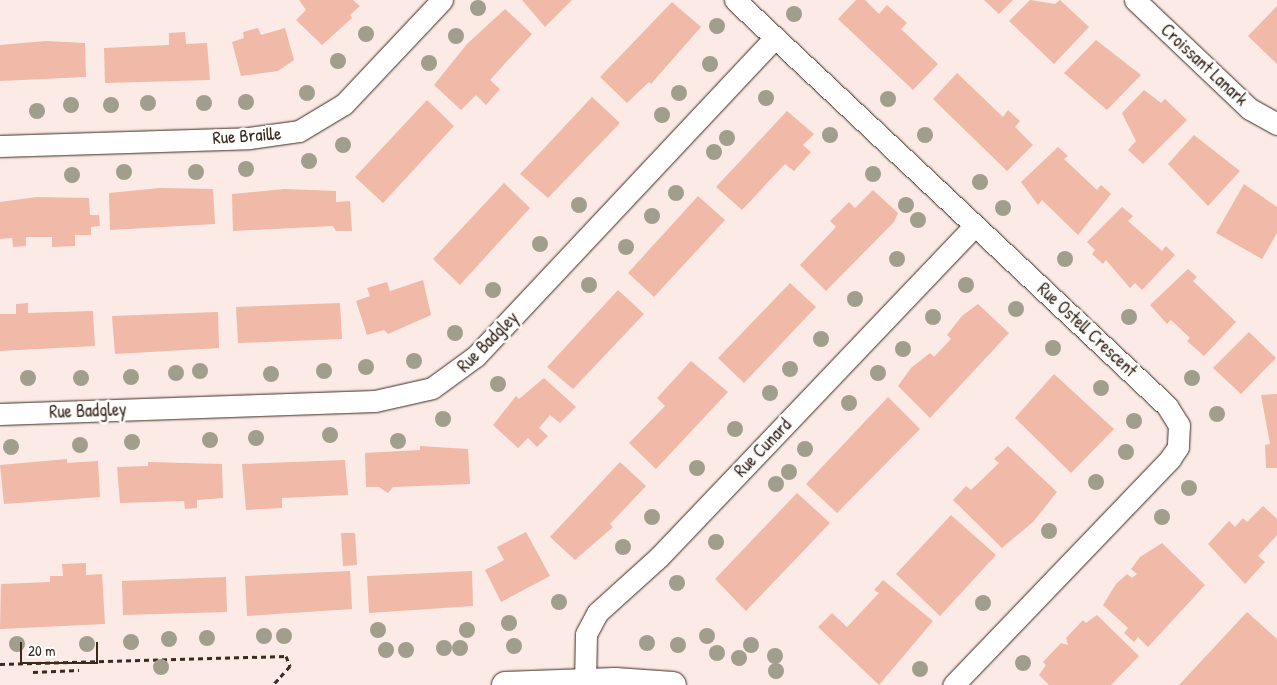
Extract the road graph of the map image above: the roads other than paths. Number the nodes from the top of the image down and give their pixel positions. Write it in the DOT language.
graph roads {
  1 [pos="442,0"];
  2 [pos="734,0"];
  3 [pos="1135,0"];
  4 [pos="775,38"];
  5 [pos="1277,124"];
  6 [pos="0,146"];
  7 [pos="974,226"];
  8 [pos="0,414"];
  9 [pos="585,682"];
  10 [pos="505,685"];
  11 [pos="673,685"];
  12 [pos="953,685"];
  1 -- 6 [label="street, Rue Braille"];
  2 -- 4 [label="street, Rue Ostell Crescent"];
  3 -- 5 [label="street, Croissant Lanark"];
  4 -- 7 [label="street, Rue Ostell Crescent"];
  4 -- 8 [label="street, Rue Badgley"];
  7 -- 9 [label="street, Rue Cunard"];
  7 -- 12 [label="street, Rue Ostell Crescent"];
  9 -- 10 [label="street"];
  9 -- 11 [label="street"];
}
